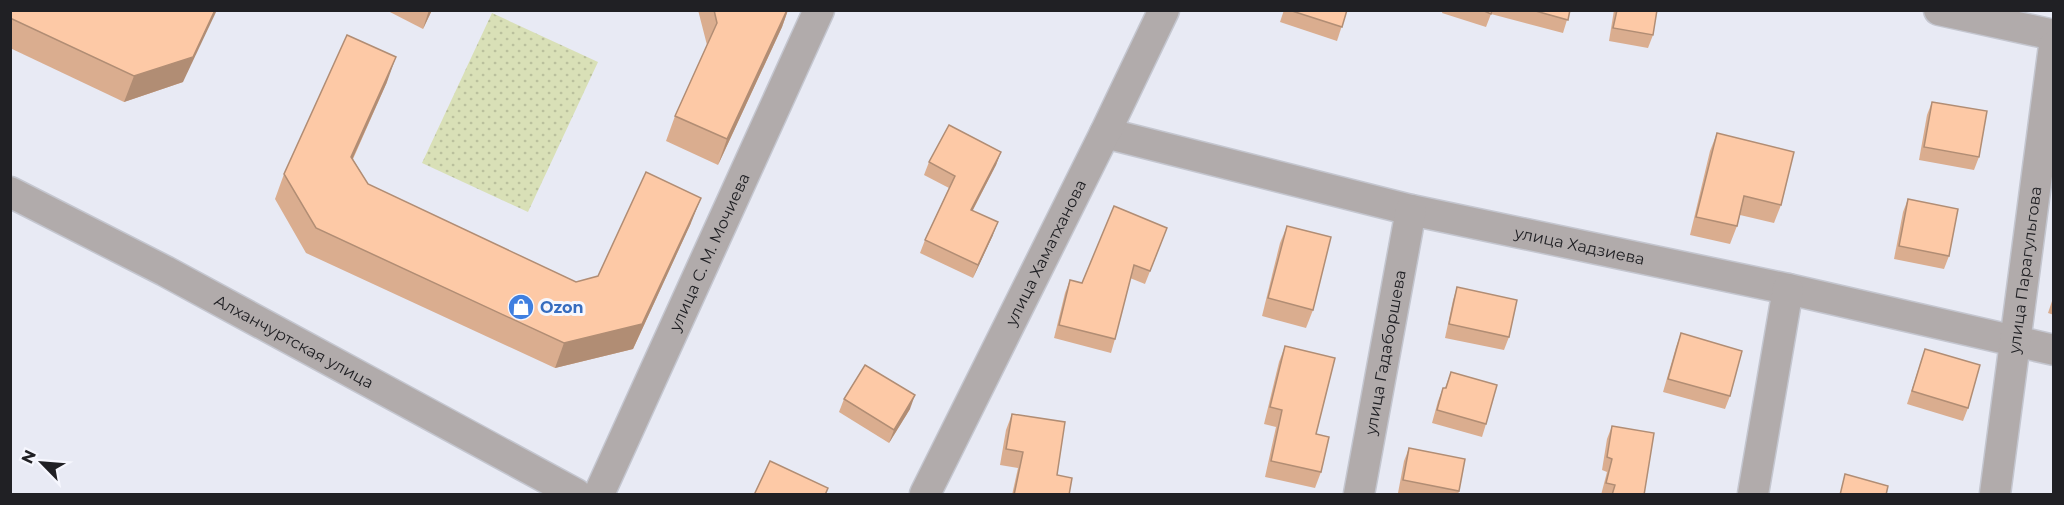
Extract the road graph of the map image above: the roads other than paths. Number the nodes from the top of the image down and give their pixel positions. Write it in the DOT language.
graph roads {
  1 [pos="819,10"];
  2 [pos="1164,10"];
  3 [pos="1939,10"];
  4 [pos="2054,35"];
  5 [pos="2054,46"];
  6 [pos="1105,133"];
  7 [pos="10,192"];
  8 [pos="1411,210"];
  9 [pos="1788,290"];
  10 [pos="2015,341"];
  11 [pos="2054,350"];
  12 [pos="576,495"];
  13 [pos="599,495"];
  14 [pos="925,495"];
  15 [pos="1359,495"];
  16 [pos="1753,495"];
  17 [pos="1995,495"];
  1 -- 13 [label="street, улица С. М. Мочиева"];
  2 -- 6 [label="street, улица Хаматханова"];
  3 -- 4 [label="street"];
  5 -- 10 [label="street, улица Парагульгова"];
  6 -- 8 [label="street, улица Хадзиева"];
  6 -- 14 [label="street, улица Хаматханова"];
  7 -- 12 [label="street, Алханчуртская улица"];
  8 -- 9 [label="street, улица Хадзиева"];
  8 -- 15 [label="street, улица Гадаборшева"];
  9 -- 10 [label="street, улица Хадзиева"];
  9 -- 16 [label="street"];
  10 -- 11 [label="street, улица Хадзиева"];
  10 -- 17 [label="street, улица Парагульгова"];
}
